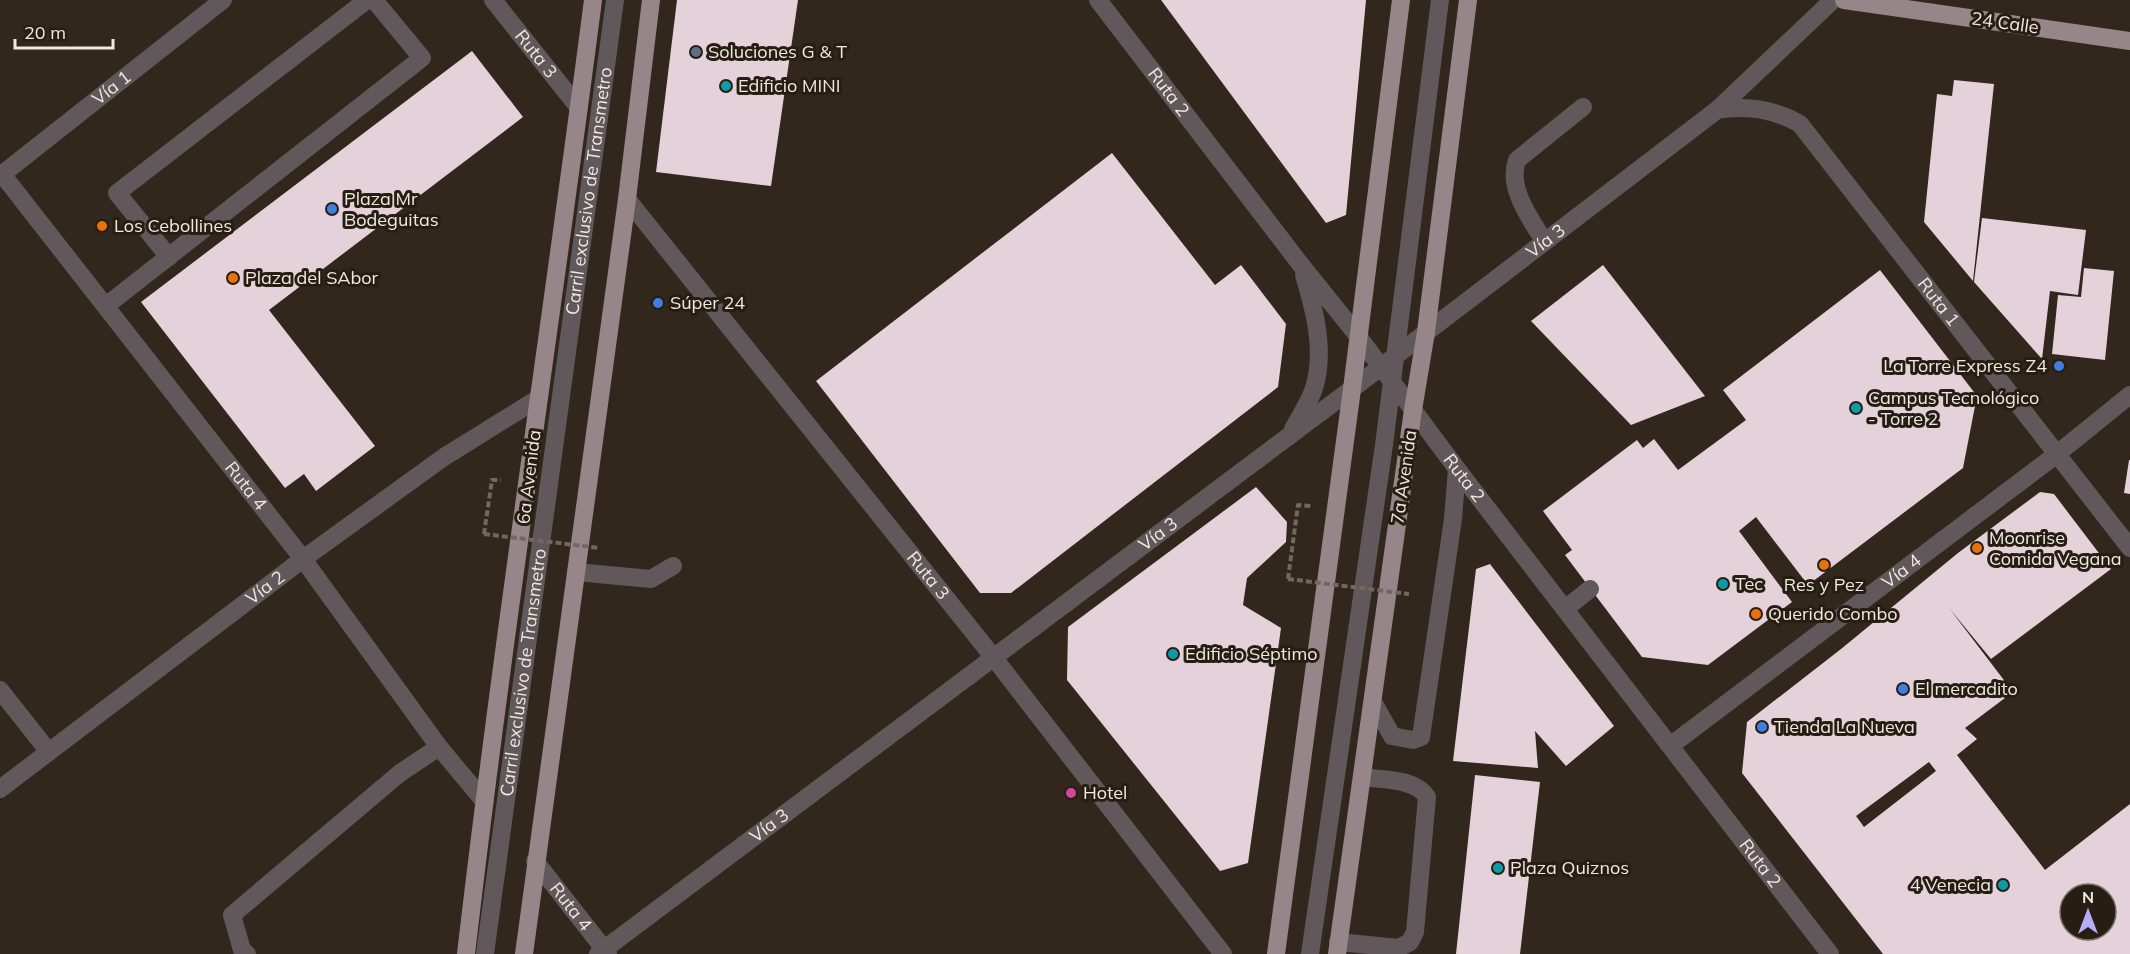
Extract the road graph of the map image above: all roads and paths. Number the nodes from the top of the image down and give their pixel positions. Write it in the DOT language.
graph roads {
  1 [pos="223,0"];
  2 [pos="367,0"];
  3 [pos="374,0"];
  4 [pos="493,0"];
  5 [pos="593,0"];
  6 [pos="615,0"];
  7 [pos="651,0"];
  8 [pos="1098,0"];
  9 [pos="1401,0"];
  10 [pos="1440,0"];
  11 [pos="1468,0"];
  12 [pos="1833,0"];
  13 [pos="1844,0"];
  14 [pos="2130,41"];
  15 [pos="1583,107"];
  16 [pos="579,108"];
  17 [pos="1717,110"];
  18 [pos="1,175"];
  19 [pos="627,199"];
  20 [pos="1544,241"];
  21 [pos="169,257"];
  22 [pos="1301,265"];
  23 [pos="106,305"];
  24 [pos="1426,333"];
  25 [pos="1358,336"];
  26 [pos="1389,368"];
  27 [pos="1352,389"];
  28 [pos="2130,395"];
  29 [pos="538,398"];
  30 [pos="1413,410"];
  31 [pos="1289,436"];
  32 [pos="2057,454"];
  33 [pos="1457,469"];
  34 [pos="492,480"];
  35 [pos="1298,505"];
  36 [pos="600,548"];
  37 [pos="2130,548"];
  38 [pos="303,559"];
  39 [pos="673,566"];
  40 [pos="576,572"];
  41 [pos="1590,589"];
  42 [pos="1409,594"];
  43 [pos="1565,609"];
  44 [pos="994,658"];
  45 [pos="0,690"];
  46 [pos="1373,702"];
  47 [pos="1670,746"];
  48 [pos="439,747"];
  49 [pos="49,752"];
  50 [pos="1362,777"];
  51 [pos="0,789"];
  52 [pos="484,801"];
  53 [pos="535,861"];
  54 [pos="1337,948"];
  55 [pos="603,952"];
  56 [pos="246,954"];
  57 [pos="466,954"];
  58 [pos="485,954"];
  59 [pos="524,954"];
  60 [pos="1223,954"];
  61 [pos="1275,954"];
  62 [pos="1310,954"];
  63 [pos="1830,954"];
  1 -- 18 [label="street, Vía 1"];
  2 -- 21 [label="street"];
  3 -- 21 [label="street"];
  4 -- 16 [label="street, Ruta 3"];
  5 -- 16 [label="main road, 6a Avenida"];
  6 -- 58 [label="street, Carril exclusivo de Transmetro"];
  7 -- 19 [label="main road"];
  8 -- 22 [label="street, Ruta 2"];
  9 -- 25 [label="main road"];
  10 -- 26 [label="street"];
  11 -- 24 [label="main road, 7a Avenida"];
  12 -- 17 [label="street, Vía 3"];
  13 -- 14 [label="main road, 24 Calle"];
  15 -- 20 [label="street"];
  16 -- 29 [label="main road, 6a Avenida"];
  17 -- 20 [label="street, Vía 3"];
  17 -- 32 [label="street, Ruta 1"];
  18 -- 23 [label="street, Ruta 4"];
  19 -- 40 [label="main road"];
  19 -- 44 [label="street, Ruta 3"];
  20 -- 24 [label="street, Vía 3"];
  21 -- 23 [label="street"];
  22 -- 25 [label="street, Ruta 2"];
  22 -- 31 [label="street"];
  23 -- 38 [label="street, Ruta 4"];
  24 -- 26 [label="street, Vía 3"];
  24 -- 30 [label="main road, 7a Avenida"];
  25 -- 26 [label="street, Ruta 2"];
  25 -- 27 [label="main road"];
  26 -- 27 [label="street, Vía 3"];
  26 -- 30 [label="street, Ruta 2"];
  26 -- 62 [label="street"];
  27 -- 31 [label="street, Vía 3"];
  27 -- 61 [label="main road"];
  28 -- 32 [label="street, Vía 4"];
  29 -- 38 [label="street, Vía 2"];
  29 -- 52 [label="main road, 6a Avenida"];
  30 -- 33 [label="street, Ruta 2"];
  30 -- 46 [label="main road, 7a Avenida"];
  31 -- 44 [label="street, Vía 3"];
  32 -- 37 [label="street, Ruta 1"];
  32 -- 47 [label="street, Vía 4"];
  33 -- 43 [label="street, Ruta 2"];
  33 -- 46 [label="street"];
  34 -- 36 [label="path, bridge"];
  35 -- 42 [label="path, bridge"];
  38 -- 48 [label="street, Ruta 4"];
  38 -- 49 [label="street, Vía 2"];
  39 -- 40 [label="street"];
  40 -- 53 [label="main road"];
  41 -- 43 [label="street"];
  43 -- 47 [label="street, Ruta 2"];
  44 -- 55 [label="street, Vía 3"];
  44 -- 60 [label="street, Ruta 3"];
  45 -- 49 [label="street"];
  46 -- 50 [label="main road, 7a Avenida"];
  47 -- 63 [label="street, Ruta 2"];
  48 -- 52 [label="street, Ruta 4"];
  48 -- 56 [label="street"];
  49 -- 51 [label="street, Vía 2"];
  50 -- 54 [label="main road, 7a Avenida"];
  50 -- 54 [label="street"];
  52 -- 57 [label="main road, 6a Avenida"];
  53 -- 55 [label="street, Ruta 4"];
  53 -- 59 [label="main road"];
}
